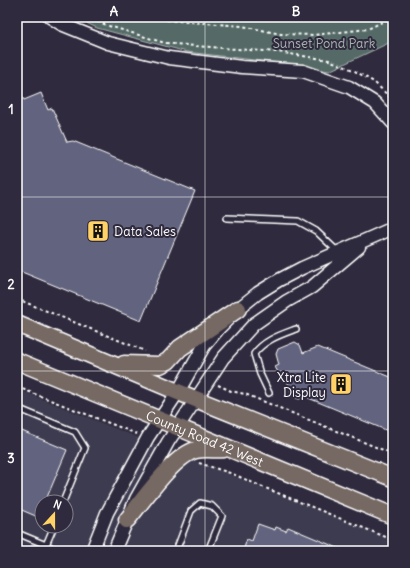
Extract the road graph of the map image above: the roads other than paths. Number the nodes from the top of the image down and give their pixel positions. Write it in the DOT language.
graph roads {
  1 [pos="50,17"];
  2 [pos="393,123"];
  3 [pos="227,218"];
  4 [pos="393,228"];
  5 [pos="369,238"];
  6 [pos="338,252"];
  7 [pos="238,309"];
  8 [pos="17,324"];
  9 [pos="296,329"];
  10 [pos="17,361"];
  11 [pos="111,364"];
  12 [pos="178,392"];
  13 [pos="269,393"];
  14 [pos="196,399"];
  15 [pos="17,408"];
  16 [pos="160,420"];
  17 [pos="178,427"];
  18 [pos="231,449"];
  19 [pos="393,478"];
  20 [pos="66,494"];
  21 [pos="393,516"];
  22 [pos="127,520"];
  23 [pos="17,533"];
  24 [pos="51,534"];
  25 [pos="46,546"];
  26 [pos="59,551"];
  27 [pos="92,551"];
  28 [pos="114,551"];
  29 [pos="176,551"];
  30 [pos="208,551"];
  1 -- 2 [label="street"];
  3 -- 6 [label="lane"];
  4 -- 5 [label="street"];
  5 -- 6 [label="street"];
  5 -- 14 [label="street"];
  6 -- 7 [label="street"];
  7 -- 11 [label="highway"];
  7 -- 12 [label="street"];
  8 -- 11 [label="highway"];
  9 -- 13 [label="lane"];
  10 -- 16 [label="highway, County Road 42 West"];
  11 -- 12 [label="highway"];
  12 -- 14 [label="highway"];
  12 -- 16 [label="street"];
  14 -- 17 [label="street"];
  14 -- 19 [label="highway"];
  15 -- 20 [label="lane"];
  16 -- 17 [label="highway, County Road 42 West"];
  16 -- 27 [label="street"];
  17 -- 18 [label="highway, County Road 42 West"];
  17 -- 22 [label="street"];
  18 -- 21 [label="highway, County Road 42 West"];
  18 -- 22 [label="highway"];
  22 -- 28 [label="street"];
  23 -- 25 [label="lane"];
  24 -- 25 [label="lane"];
  25 -- 26 [label="lane"];
  29 -- 30 [label="lane"];
}
